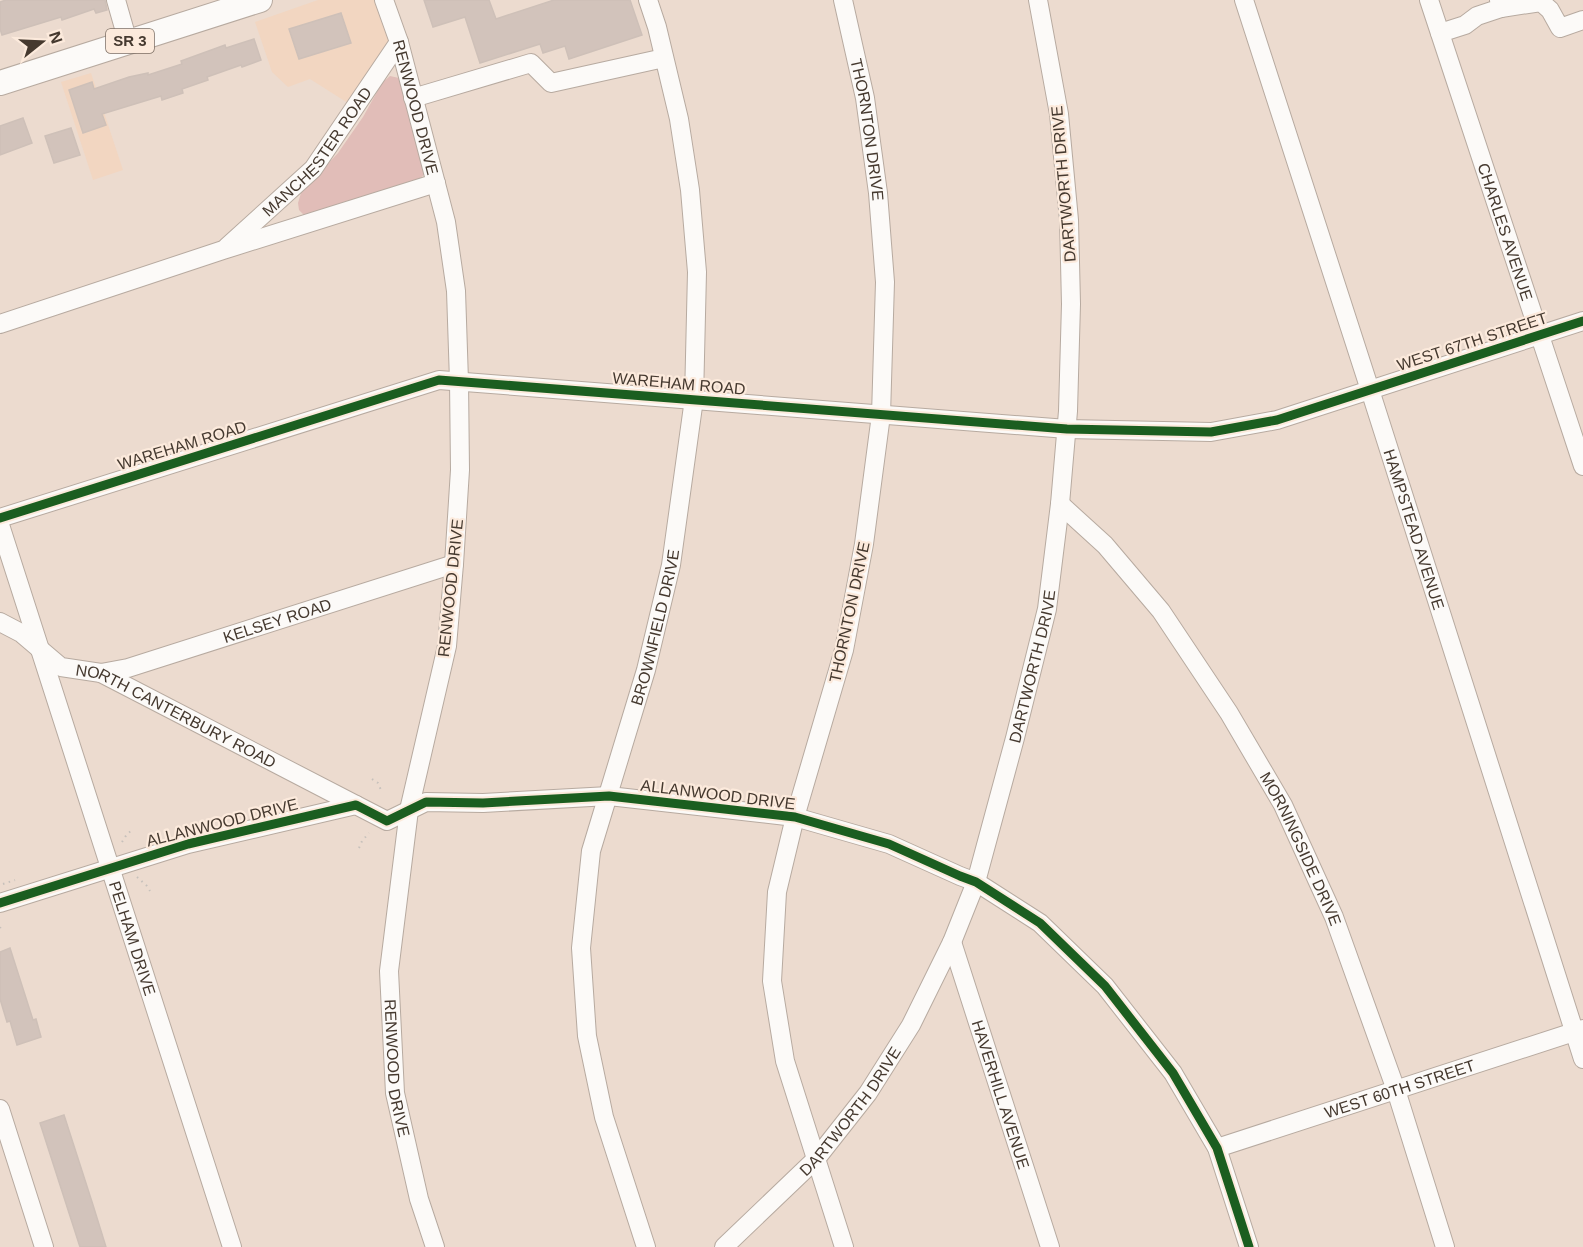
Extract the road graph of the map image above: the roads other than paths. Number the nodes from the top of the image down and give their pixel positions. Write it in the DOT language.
graph roads {
  1 [pos="116,0"];
  2 [pos="260,0"];
  3 [pos="384,0"];
  4 [pos="648,0"];
  5 [pos="843,0"];
  6 [pos="1038,0"];
  7 [pos="1244,0"];
  8 [pos="1429,0"];
  9 [pos="1500,4"];
  10 [pos="1583,20"];
  11 [pos="1440,33"];
  12 [pos="128,42"];
  13 [pos="399,42"];
  14 [pos="664,58"];
  15 [pos="0,83"];
  16 [pos="414,98"];
  17 [pos="436,183"];
  18 [pos="223,250"];
  19 [pos="1583,321"];
  20 [pos="0,324"];
  21 [pos="1540,335"];
  22 [pos="459,381"];
  23 [pos="1370,390"];
  24 [pos="694,399"];
  25 [pos="881,415"];
  26 [pos="1067,429"];
  27 [pos="1583,466"];
  28 [pos="1060,504"];
  29 [pos="0,518"];
  30 [pos="0,525"];
  31 [pos="454,564"];
  32 [pos="0,622"];
  33 [pos="41,650"];
  34 [pos="100,673"];
  35 [pos="609,796"];
  36 [pos="356,805"];
  37 [pos="409,810"];
  38 [pos="795,817"];
  39 [pos="111,868"];
  40 [pos="976,882"];
  41 [pos="0,903"];
  42 [pos="952,942"];
  43 [pos="1579,1031"];
  44 [pos="1583,1059"];
  45 [pos="1396,1090"];
  46 [pos="0,1109"];
  47 [pos="1217,1148"];
  48 [pos="816,1159"];
  49 [pos="44,1247"];
  50 [pos="232,1247"];
  51 [pos="435,1247"];
  52 [pos="646,1247"];
  53 [pos="724,1247"];
  54 [pos="844,1247"];
  55 [pos="1050,1247"];
  56 [pos="1249,1247"];
  57 [pos="1445,1247"];
  1 -- 12 [label="street"];
  2 -- 12 [label="main road, SR 3"];
  3 -- 13 [label="street, RENWOOD DRIVE"];
  4 -- 14 [label="street, BROWNFIELD DRIVE"];
  5 -- 25 [label="street, THORNTON DRIVE"];
  6 -- 26 [label="street, DARTWORTH DRIVE"];
  7 -- 23 [label="street, HAMPSTEAD AVENUE"];
  8 -- 11 [label="street, CHARLES AVENUE"];
  9 -- 10 [label="street"];
  9 -- 11 [label="street"];
  11 -- 21 [label="street, CHARLES AVENUE"];
  12 -- 15 [label="main road, SR 3"];
  13 -- 16 [label="street, RENWOOD DRIVE"];
  13 -- 18 [label="street, MANCHESTER ROAD"];
  14 -- 16 [label="street"];
  14 -- 24 [label="street, BROWNFIELD DRIVE"];
  16 -- 17 [label="street, RENWOOD DRIVE"];
  17 -- 18 [label="street, MANCHESTER ROAD"];
  17 -- 22 [label="street, RENWOOD DRIVE"];
  18 -- 20 [label="street, MANCHESTER ROAD"];
  19 -- 21 [label="street, WEST 67TH STREET"];
  21 -- 23 [label="street, WEST 67TH STREET"];
  21 -- 27 [label="street, CHARLES AVENUE"];
  22 -- 24 [label="street, WAREHAM ROAD"];
  22 -- 29 [label="street, WAREHAM ROAD"];
  22 -- 31 [label="street, RENWOOD DRIVE"];
  23 -- 26 [label="street, WAREHAM ROAD"];
  23 -- 43 [label="street, HAMPSTEAD AVENUE"];
  24 -- 25 [label="street, WAREHAM ROAD"];
  24 -- 35 [label="street, BROWNFIELD DRIVE"];
  25 -- 26 [label="street, WAREHAM ROAD"];
  25 -- 38 [label="street, THORNTON DRIVE"];
  26 -- 28 [label="street, DARTWORTH DRIVE"];
  28 -- 40 [label="street, DARTWORTH DRIVE"];
  28 -- 45 [label="street, MORNINGSIDE DRIVE"];
  30 -- 33 [label="street, PELHAM DRIVE"];
  31 -- 34 [label="street, KELSEY ROAD"];
  31 -- 37 [label="street, RENWOOD DRIVE"];
  32 -- 33 [label="street, NORTH CANTERBURY ROAD"];
  33 -- 34 [label="street, NORTH CANTERBURY ROAD"];
  33 -- 39 [label="street, PELHAM DRIVE"];
  34 -- 36 [label="street, NORTH CANTERBURY ROAD"];
  35 -- 37 [label="street, ALLANWOOD DRIVE"];
  35 -- 38 [label="street, ALLANWOOD DRIVE"];
  35 -- 52 [label="street, BROWNFIELD DRIVE"];
  36 -- 37 [label="street, ALLANWOOD DRIVE"];
  36 -- 39 [label="street, ALLANWOOD DRIVE"];
  37 -- 51 [label="street, RENWOOD DRIVE"];
  38 -- 40 [label="street, ALLANWOOD DRIVE"];
  38 -- 48 [label="street, THORNTON DRIVE"];
  39 -- 41 [label="street, ALLANWOOD DRIVE"];
  39 -- 50 [label="street, PELHAM DRIVE"];
  40 -- 42 [label="street, DARTWORTH DRIVE"];
  40 -- 47 [label="street, ALLANWOOD DRIVE"];
  42 -- 48 [label="street, DARTWORTH DRIVE"];
  42 -- 55 [label="street, HAVERHILL AVENUE"];
  43 -- 44 [label="street, HAMPSTEAD AVENUE"];
  43 -- 45 [label="street, WEST 60TH STREET"];
  45 -- 47 [label="street, WEST 60TH STREET"];
  45 -- 57 [label="street, MORNINGSIDE DRIVE"];
  46 -- 49 [label="street"];
  47 -- 56 [label="street, ALLANWOOD DRIVE"];
  48 -- 53 [label="street, DARTWORTH DRIVE"];
  48 -- 54 [label="street, THORNTON DRIVE"];
}
